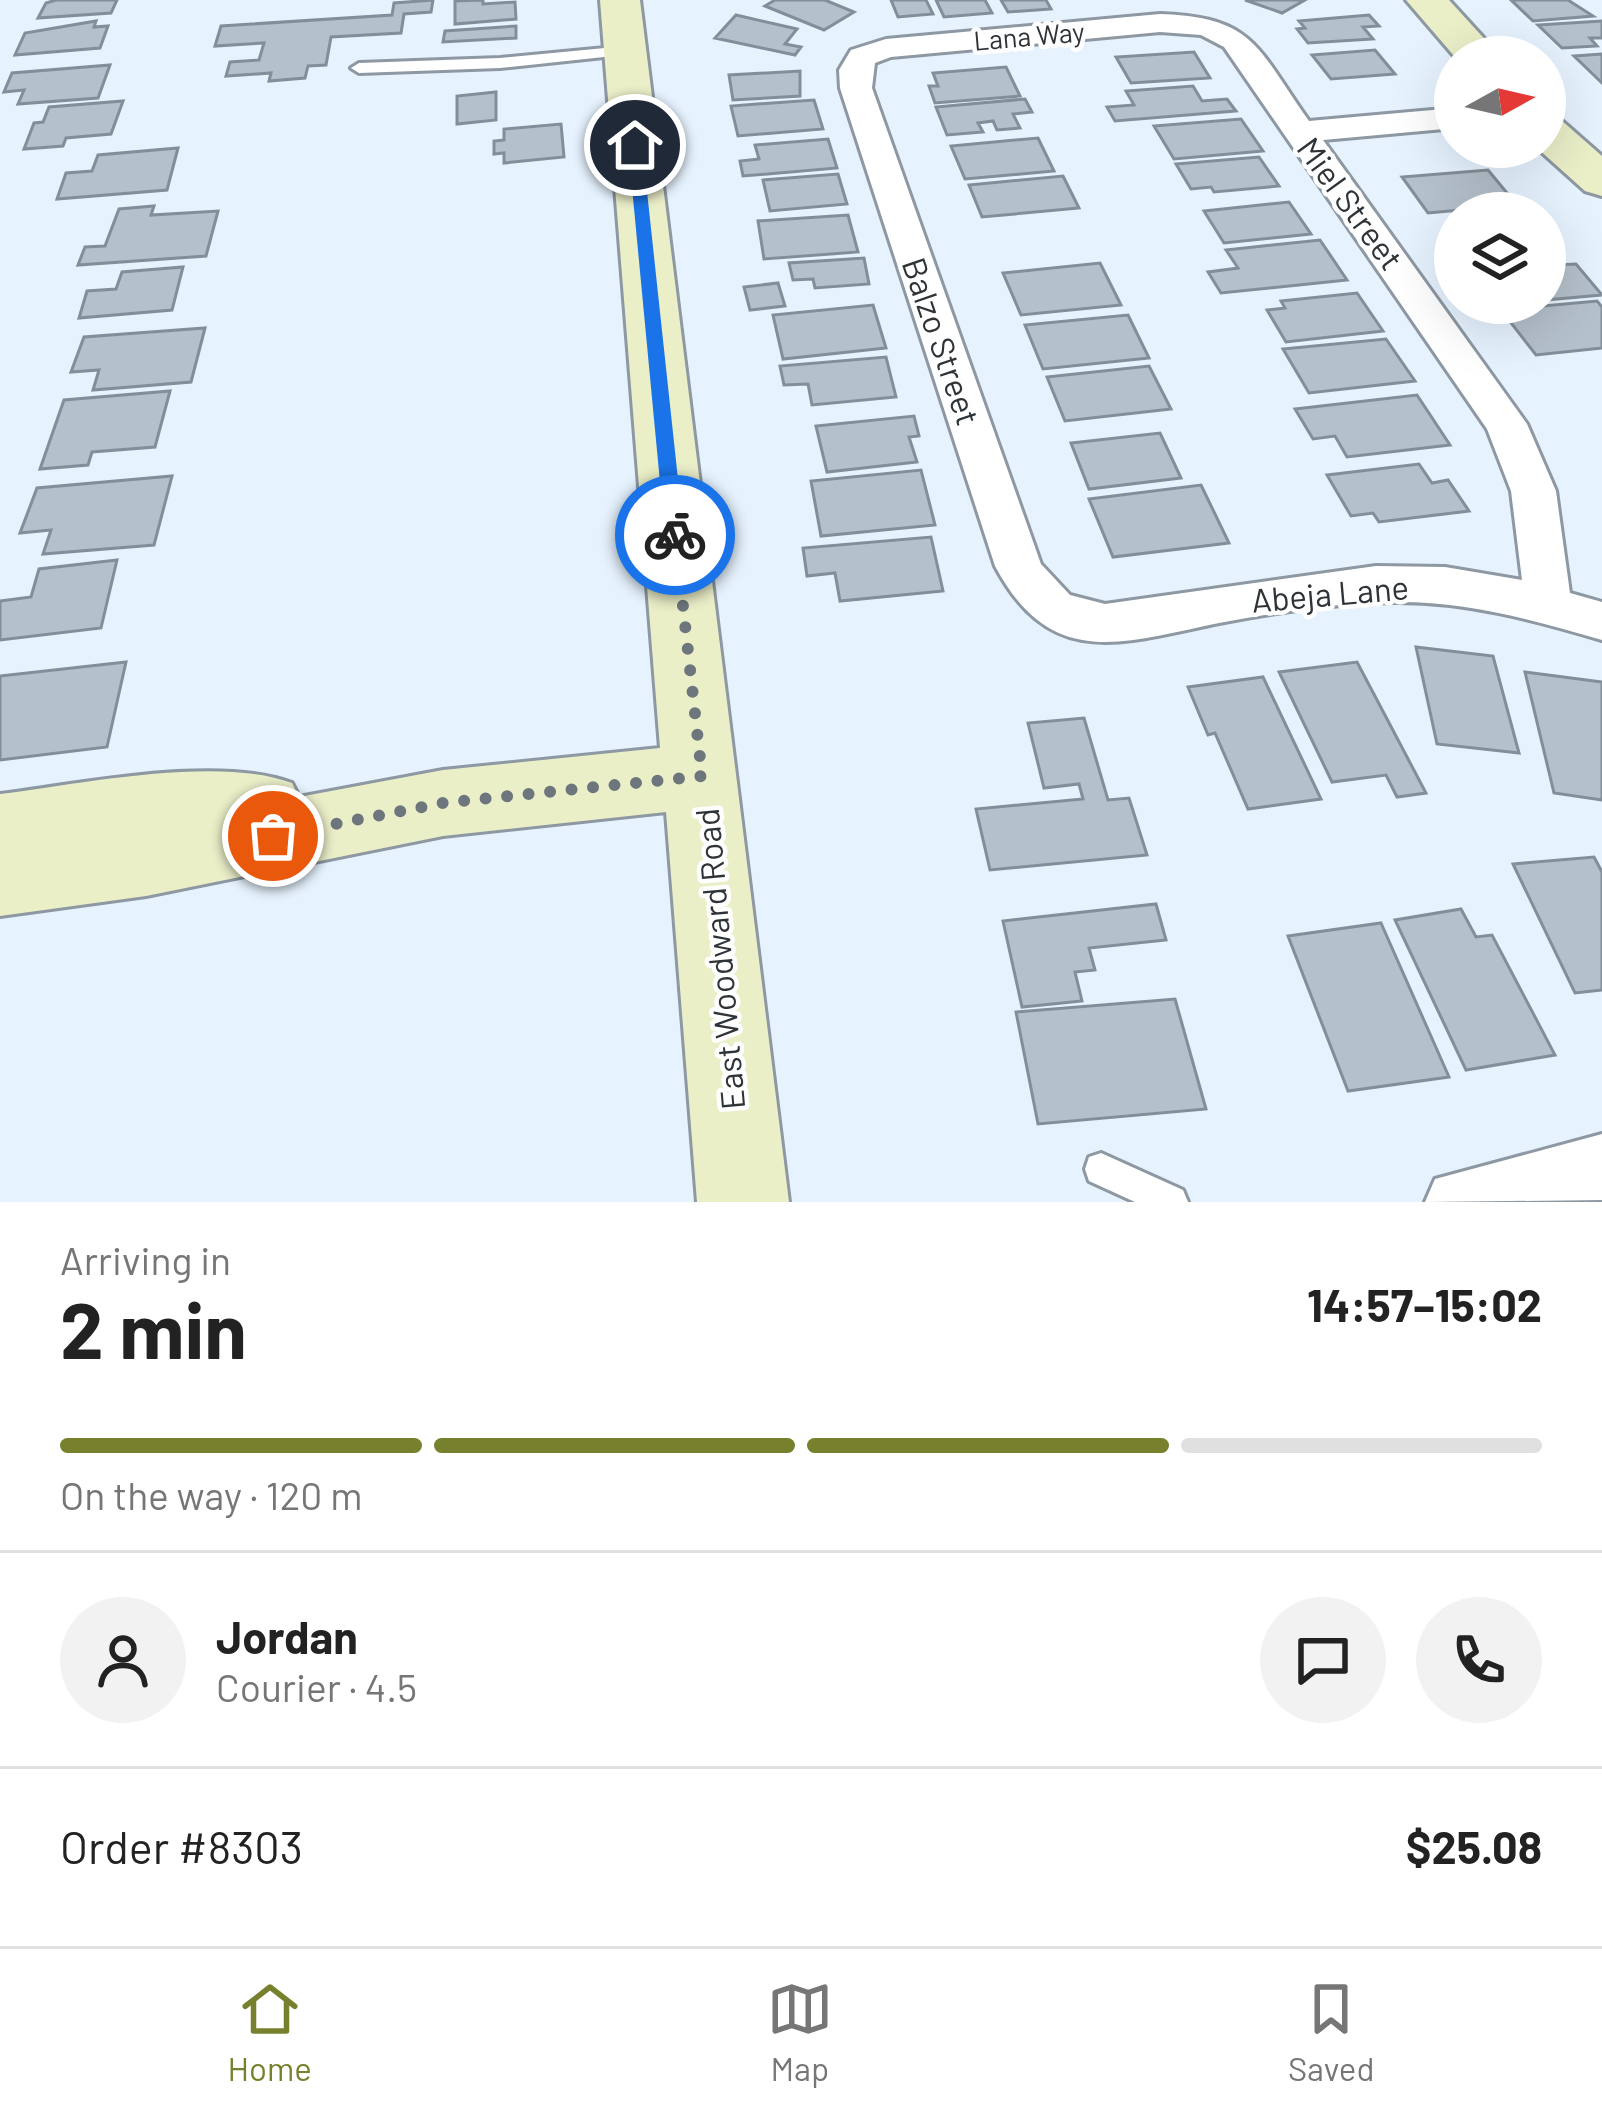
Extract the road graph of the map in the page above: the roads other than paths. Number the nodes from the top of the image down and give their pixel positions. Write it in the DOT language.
graph roads {
  1 [pos="1426,0"];
  2 [pos="1197,24"];
  3 [pos="623,26"];
  4 [pos="1459,36"];
  5 [pos="862,56"];
  6 [pos="359,68"];
  7 [pos="1434,120"];
  8 [pos="1299,132"];
  9 [pos="1566,149"];
  10 [pos="1602,182"];
  11 [pos="1547,604"];
  12 [pos="1058,613"];
  13 [pos="1602,621"];
  14 [pos="702,776"];
  15 [pos="443,803"];
  16 [pos="0,828"];
  17 [pos="0,880"];
  18 [pos="1602,1167"];
  19 [pos="1101,1169"];
  20 [pos="742,1202"];
  21 [pos="1171,1202"];
  22 [pos="1458,1202"];
  1 -- 4 [label="street"];
  2 -- 5 [label="street, Lana Way"];
  2 -- 8 [label="street, Miel Street"];
  3 -- 6 [label="lane"];
  3 -- 14 [label="street, East Woodward Road"];
  5 -- 12 [label="street, Balzo Street"];
  7 -- 8 [label="street"];
  8 -- 11 [label="street, Miel Street"];
  9 -- 10 [label="street"];
  11 -- 12 [label="street, Abeja Lane"];
  11 -- 13 [label="street, Abeja Lane"];
  14 -- 15 [label="street"];
  14 -- 20 [label="street, East Woodward Road"];
  15 -- 16 [label="street"];
  15 -- 17 [label="street"];
  18 -- 22 [label="street"];
  19 -- 21 [label="lane"];
}
